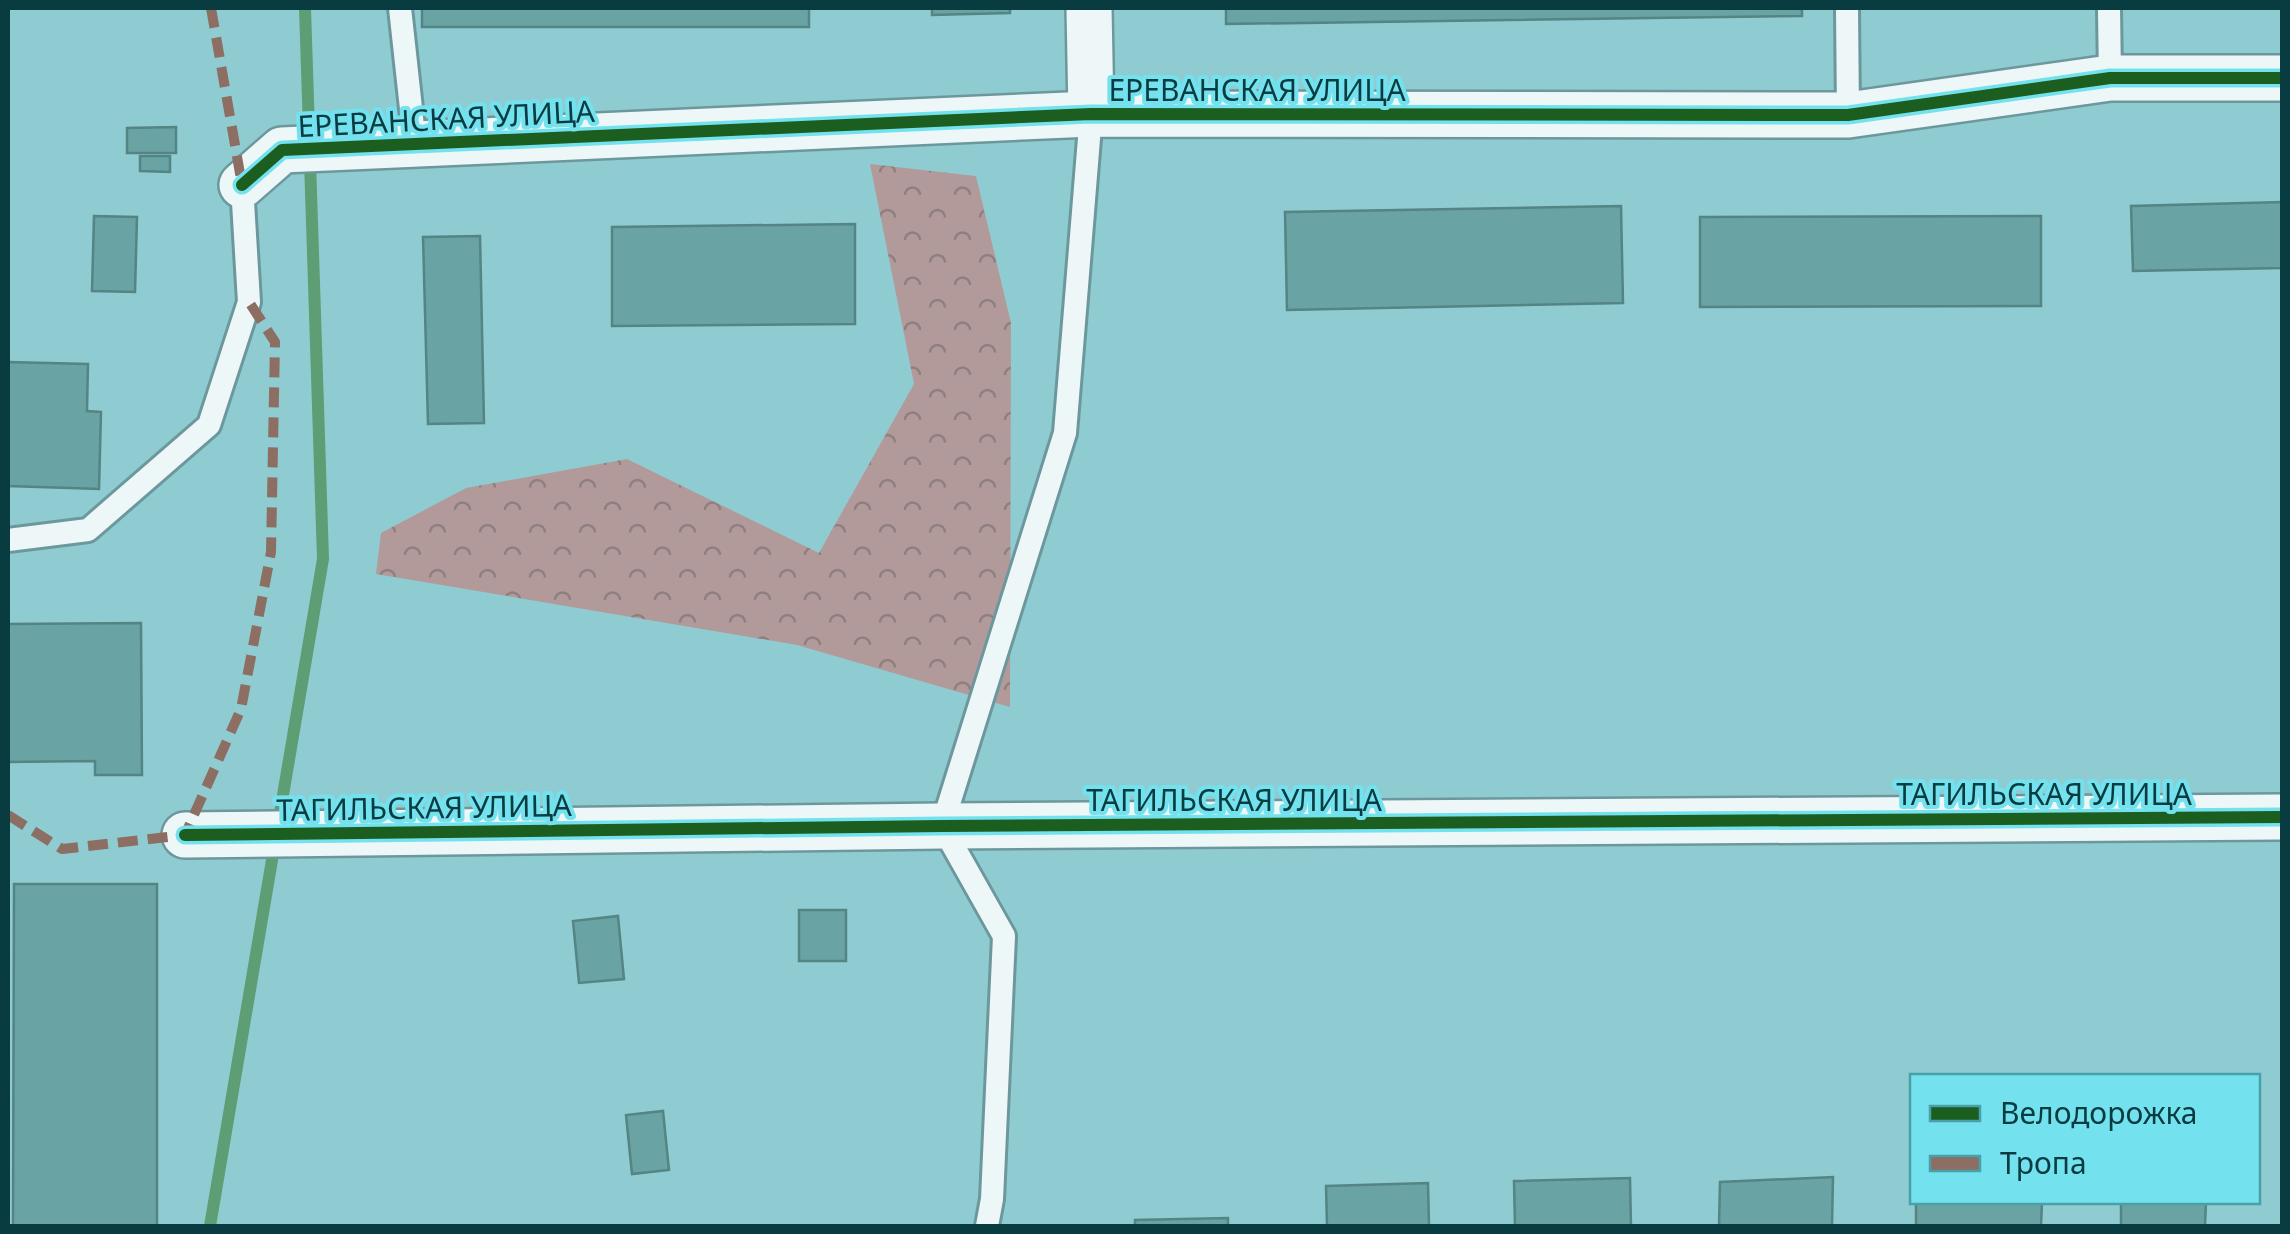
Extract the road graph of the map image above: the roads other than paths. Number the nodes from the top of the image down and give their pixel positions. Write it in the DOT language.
graph roads {
  1 [pos="400,8"];
  2 [pos="1089,8"];
  3 [pos="1847,8"];
  4 [pos="2108,8"];
  5 [pos="2110,78"];
  6 [pos="2282,78"];
  7 [pos="1091,114"];
  8 [pos="1848,114"];
  9 [pos="415,144"];
  10 [pos="242,186"];
  11 [pos="8,540"];
  12 [pos="2282,817"];
  13 [pos="942,826"];
  14 [pos="185,834"];
  15 [pos="987,1226"];
  1 -- 9 [label="lane"];
  2 -- 7 [label="street"];
  3 -- 8 [label="lane"];
  4 -- 5 [label="lane"];
  5 -- 6 [label="street, ЕРЕВАНСКАЯ УЛИЦА"];
  5 -- 8 [label="street, ЕРЕВАНСКАЯ УЛИЦА"];
  7 -- 8 [label="street, ЕРЕВАНСКАЯ УЛИЦА"];
  7 -- 9 [label="street, ЕРЕВАНСКАЯ УЛИЦА"];
  7 -- 13 [label="lane"];
  9 -- 10 [label="street, ЕРЕВАНСКАЯ УЛИЦА"];
  10 -- 11 [label="lane"];
  12 -- 13 [label="street, ТАГИЛЬСКАЯ УЛИЦА"];
  13 -- 14 [label="street, ТАГИЛЬСКАЯ УЛИЦА"];
  13 -- 15 [label="lane"];
}
